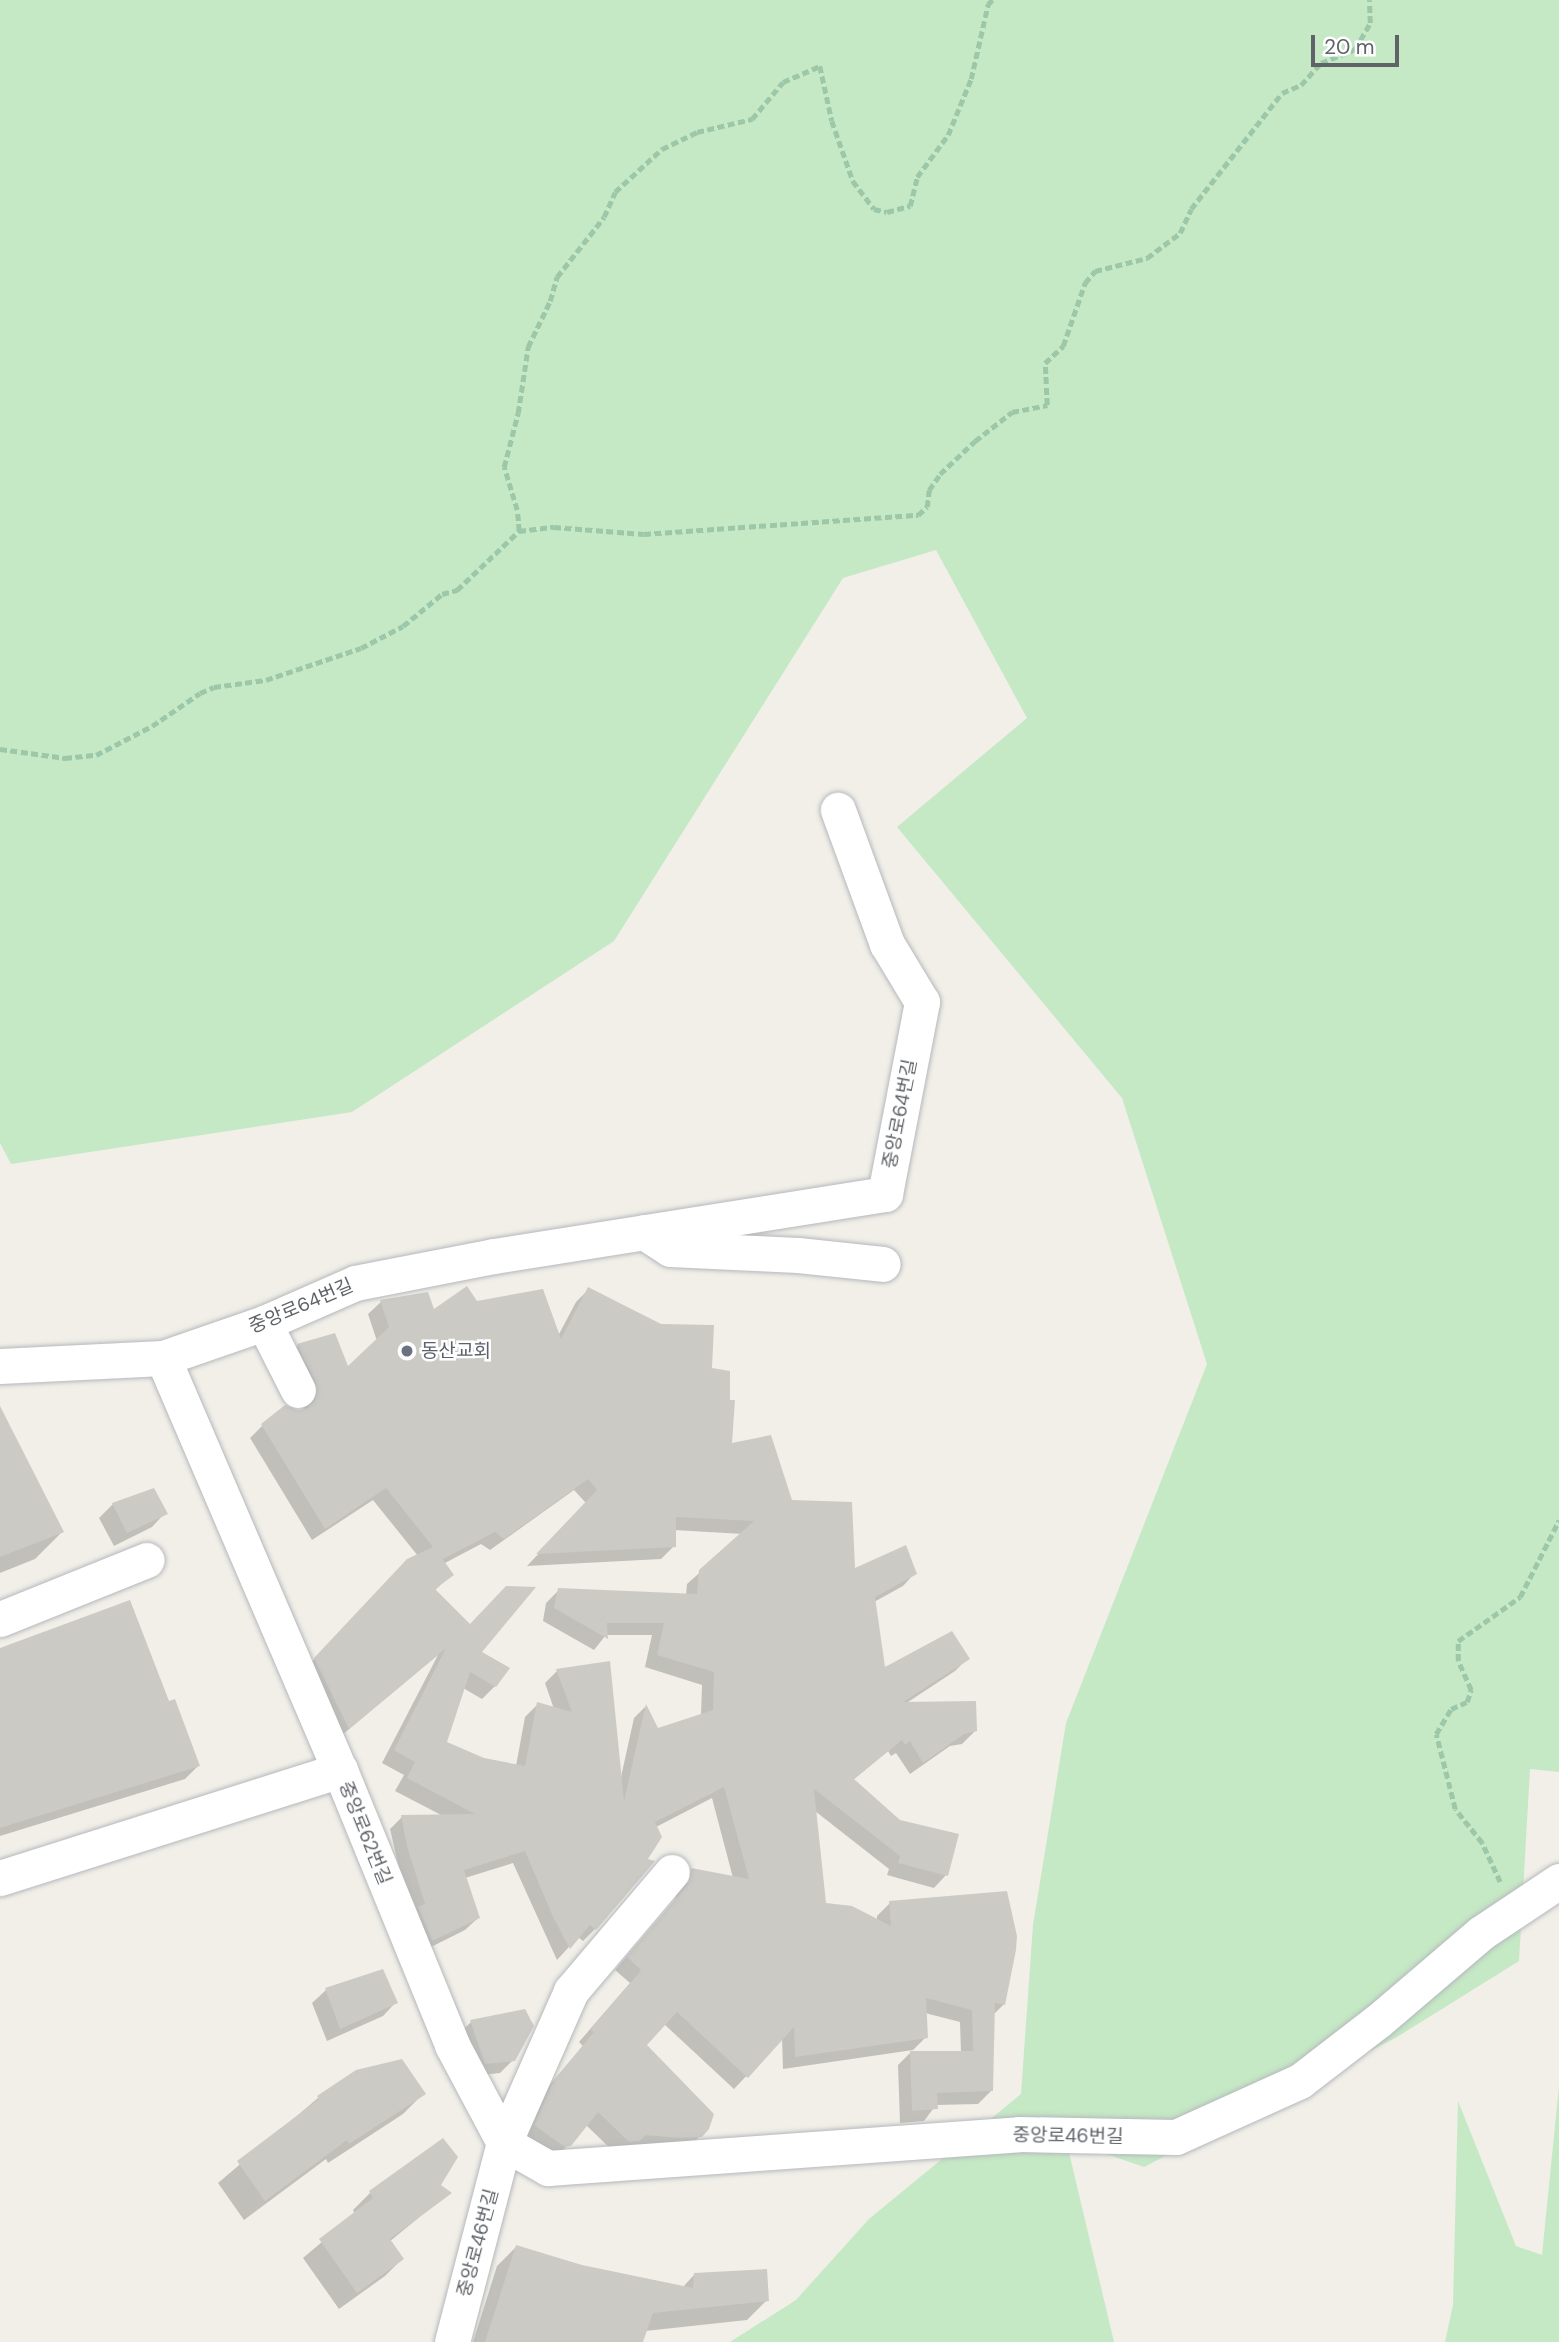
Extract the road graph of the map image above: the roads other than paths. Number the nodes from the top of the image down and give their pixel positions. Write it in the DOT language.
graph roads {
  1 [pos="838,810"];
  2 [pos="644,1231"];
  3 [pos="883,1264"];
  4 [pos="264,1323"];
  5 [pos="163,1358"];
  6 [pos="0,1366"];
  7 [pos="298,1390"];
  8 [pos="147,1560"];
  9 [pos="0,1619"];
  10 [pos="340,1770"];
  11 [pos="672,1872"];
  12 [pos="0,1878"];
  13 [pos="1559,1881"];
  14 [pos="503,2143"];
  15 [pos="452,2342"];
  1 -- 2 [label="street, 중앙로64번길"];
  2 -- 3 [label="street"];
  2 -- 4 [label="street, 중앙로64번길"];
  4 -- 5 [label="street, 중앙로64번길"];
  4 -- 7 [label="street"];
  5 -- 6 [label="street, 중앙로64번길"];
  5 -- 10 [label="street"];
  8 -- 9 [label="street"];
  10 -- 12 [label="street, 중앙로62번길"];
  10 -- 14 [label="street, 중앙로62번길"];
  11 -- 14 [label="street, 중앙로46번길"];
  13 -- 14 [label="street, 중앙로46번길"];
  14 -- 15 [label="street, 중앙로46번길"];
}
